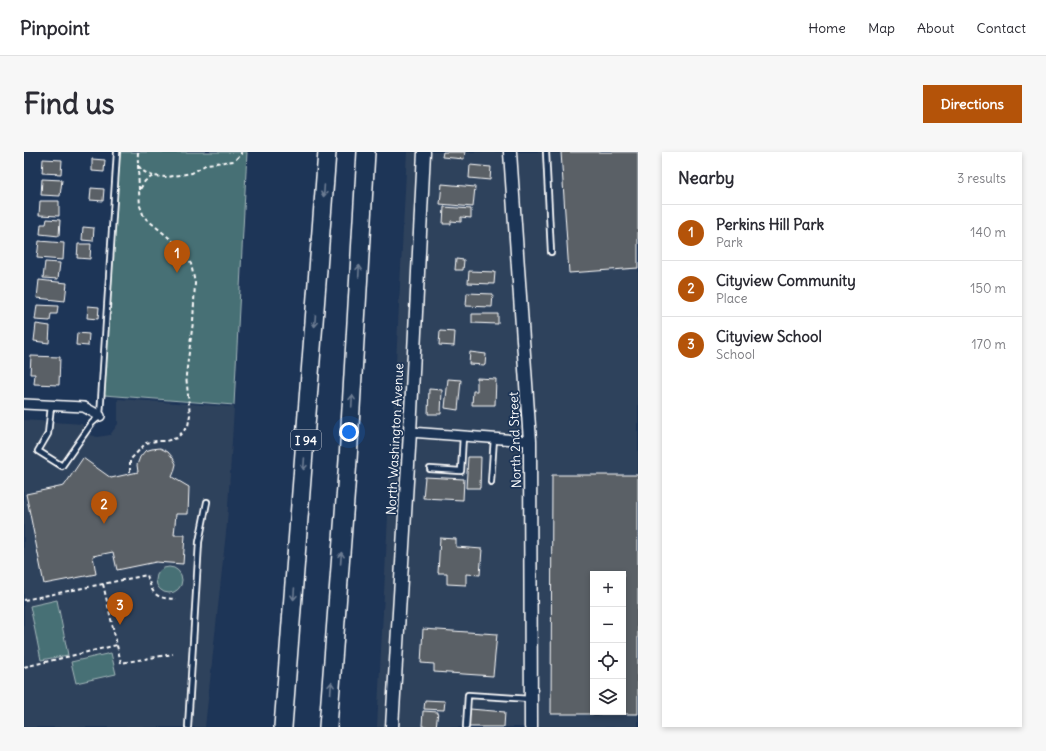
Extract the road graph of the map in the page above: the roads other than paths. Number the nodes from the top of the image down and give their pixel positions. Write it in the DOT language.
graph roads {
  1 [pos="117,152"];
  2 [pos="327,152"];
  3 [pos="366,152"];
  4 [pos="424,152"];
  5 [pos="510,152"];
  6 [pos="546,152"];
  7 [pos="551,252"];
  8 [pos="24,404"];
  9 [pos="51,406"];
  10 [pos="100,416"];
  11 [pos="410,432"];
  12 [pos="463,436"];
  13 [pos="494,438"];
  14 [pos="530,441"];
  15 [pos="430,469"];
  16 [pos="492,482"];
  17 [pos="207,502"];
  18 [pos="531,699"];
  19 [pos="188,727"];
  20 [pos="283,727"];
  21 [pos="328,727"];
  22 [pos="392,727"];
  23 [pos="466,727"];
  24 [pos="531,727"];
  1 -- 10 [label="lane"];
  2 -- 20 [label="highway, I 94, one-way"];
  21 -- 3 [label="highway, one-way"];
  4 -- 11 [label="street, North Washington Avenue"];
  5 -- 14 [label="street, North 2nd Street"];
  6 -- 7 [label="lane"];
  8 -- 9 [label="street"];
  9 -- 10 [label="street"];
  9 -- 10 [label="lane"];
  11 -- 12 [label="street"];
  11 -- 22 [label="street, North Washington Avenue"];
  12 -- 13 [label="street"];
  12 -- 15 [label="lane"];
  13 -- 14 [label="street"];
  13 -- 16 [label="lane"];
  14 -- 18 [label="street, North 2nd Street"];
  17 -- 19 [label="lane"];
  18 -- 23 [label="lane"];
  18 -- 24 [label="street, North 2nd Street"];
}
